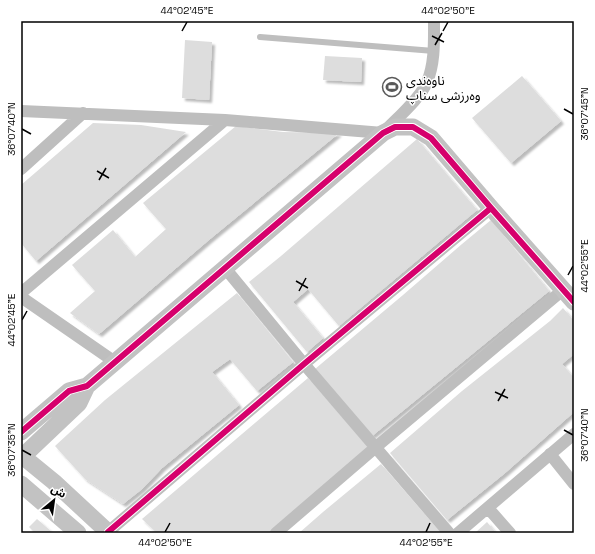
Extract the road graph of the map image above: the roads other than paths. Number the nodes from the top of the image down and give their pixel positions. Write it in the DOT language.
graph roads {
  1 [pos="434,21"];
  2 [pos="260,37"];
  3 [pos="434,51"];
  4 [pos="21,111"];
  5 [pos="83,113"];
  6 [pos="225,120"];
  7 [pos="383,132"];
  8 [pos="21,169"];
  9 [pos="491,208"];
  10 [pos="225,268"];
  11 [pos="21,293"];
  12 [pos="569,296"];
  13 [pos="21,297"];
  14 [pos="115,362"];
  15 [pos="304,364"];
  16 [pos="87,386"];
  17 [pos="28,424"];
  18 [pos="21,432"];
  19 [pos="574,434"];
  20 [pos="45,435"];
  21 [pos="376,447"];
  22 [pos="550,454"];
  23 [pos="22,456"];
  24 [pos="54,482"];
  25 [pos="21,484"];
  26 [pos="574,484"];
  27 [pos="21,491"];
  28 [pos="488,508"];
  29 [pos="55,513"];
  30 [pos="78,533"];
  31 [pos="108,533"];
  32 [pos="276,533"];
  33 [pos="449,533"];
  34 [pos="458,533"];
  35 [pos="510,533"];
  1 -- 3 [label="street"];
  2 -- 3 [label="lane"];
  3 -- 7 [label="street"];
  4 -- 5 [label="street"];
  5 -- 6 [label="street"];
  5 -- 8 [label="street"];
  6 -- 7 [label="street"];
  6 -- 11 [label="street"];
  7 -- 9 [label="street"];
  7 -- 10 [label="street"];
  9 -- 12 [label="street"];
  9 -- 15 [label="street"];
  10 -- 14 [label="street"];
  10 -- 15 [label="street"];
  12 -- 21 [label="street"];
  13 -- 14 [label="street"];
  14 -- 16 [label="street"];
  15 -- 21 [label="street"];
  15 -- 31 [label="street"];
  16 -- 17 [label="street"];
  16 -- 20 [label="street"];
  17 -- 18 [label="street"];
  19 -- 22 [label="street"];
  20 -- 23 [label="street"];
  20 -- 24 [label="street"];
  21 -- 32 [label="street"];
  21 -- 33 [label="street"];
  22 -- 26 [label="street"];
  22 -- 28 [label="street"];
  23 -- 24 [label="street"];
  24 -- 31 [label="street"];
  25 -- 29 [label="street"];
  27 -- 29 [label="street"];
  28 -- 34 [label="street"];
  28 -- 35 [label="street"];
  29 -- 30 [label="street"];
}
